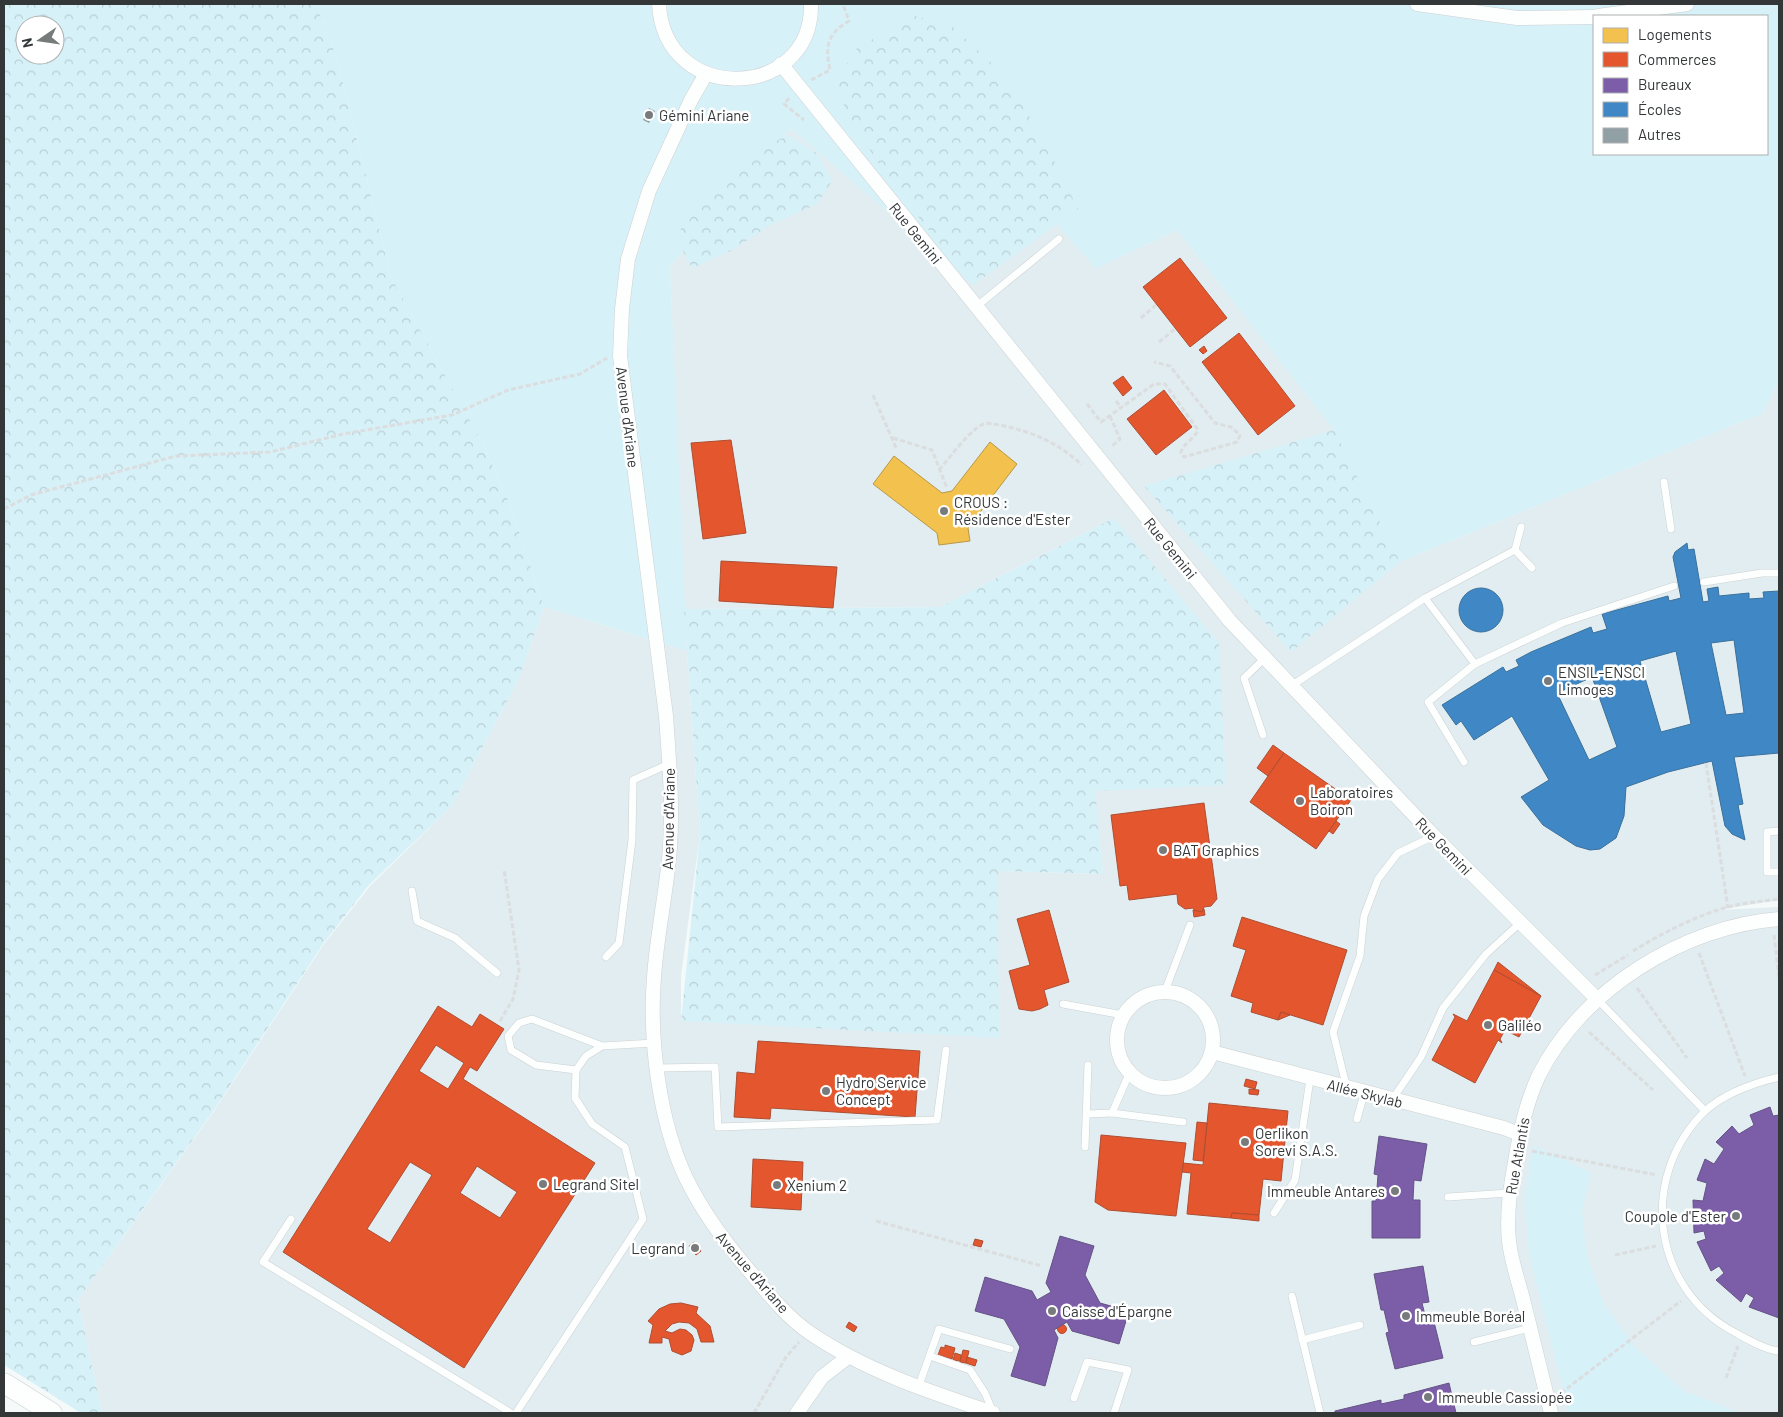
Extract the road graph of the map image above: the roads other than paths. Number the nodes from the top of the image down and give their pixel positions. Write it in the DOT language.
graph roads {
  1 [pos="659,4"];
  2 [pos="811,4"];
  3 [pos="1418,4"];
  4 [pos="1687,4"];
  5 [pos="1604,15"];
  6 [pos="1593,16"];
  7 [pos="781,64"];
  8 [pos="706,74"];
  9 [pos="1059,239"];
  10 [pos="976,306"];
  11 [pos="1664,482"];
  12 [pos="1521,527"];
  13 [pos="1671,528"];
  14 [pos="1515,550"];
  15 [pos="1532,568"];
  16 [pos="1779,573"];
  17 [pos="1704,582"];
  18 [pos="1674,586"];
  19 [pos="1425,598"];
  20 [pos="1265,658"];
  21 [pos="1475,664"];
  22 [pos="1291,686"];
  23 [pos="1263,735"];
  24 [pos="1464,762"];
  25 [pos="669,764"];
  26 [pos="1779,831"];
  27 [pos="1434,836"];
  28 [pos="1779,872"];
  29 [pos="412,890"];
  30 [pos="1776,919"];
  31 [pos="1520,923"];
  32 [pos="1190,925"];
  33 [pos="606,957"];
  34 [pos="497,973"];
  35 [pos="1165,991"];
  36 [pos="1597,998"];
  37 [pos="1063,1004"];
  38 [pos="1123,1015"];
  39 [pos="654,1043"];
  40 [pos="602,1046"];
  41 [pos="946,1050"];
  42 [pos="1212,1052"];
  43 [pos="1088,1065"];
  44 [pos="656,1068"];
  45 [pos="576,1070"];
  46 [pos="1129,1074"];
  47 [pos="1779,1077"];
  48 [pos="1310,1079"];
  49 [pos="1347,1089"];
  50 [pos="1364,1094"];
  51 [pos="1392,1100"];
  52 [pos="1705,1111"];
  53 [pos="1112,1113"];
  54 [pos="1087,1114"];
  55 [pos="1356,1119"];
  56 [pos="1183,1122"];
  57 [pos="1519,1134"];
  58 [pos="1085,1148"];
  59 [pos="1509,1193"];
  60 [pos="1448,1197"];
  61 [pos="1274,1213"];
  62 [pos="291,1219"];
  63 [pos="1292,1296"];
  64 [pos="1360,1325"];
  65 [pos="1530,1328"];
  66 [pos="1302,1340"];
  67 [pos="1474,1342"];
  68 [pos="1010,1349"];
  69 [pos="1779,1351"];
  70 [pos="930,1356"];
  71 [pos="848,1357"];
  72 [pos="4,1383"];
  73 [pos="918,1388"];
  74 [pos="1074,1398"];
  75 [pos="1550,1408"];
  76 [pos="52,1413"];
  77 [pos="511,1413"];
  78 [pos="516,1413"];
  79 [pos="797,1413"];
  80 [pos="993,1413"];
  81 [pos="1114,1413"];
  82 [pos="1320,1413"];
  1 -- 8 [label="street"];
  2 -- 7 [label="street"];
  3 -- 6 [label="street"];
  4 -- 5 [label="street"];
  7 -- 8 [label="street"];
  7 -- 10 [label="street, Rue Gemini"];
  8 -- 25 [label="street, Avenue d'Ariane"];
  9 -- 10 [label="lane"];
  10 -- 20 [label="street, Rue Gemini"];
  11 -- 13 [label="lane"];
  12 -- 14 [label="lane"];
  14 -- 15 [label="lane"];
  14 -- 19 [label="lane"];
  16 -- 17 [label="lane"];
  18 -- 21 [label="lane"];
  19 -- 21 [label="lane"];
  19 -- 22 [label="lane"];
  20 -- 22 [label="street, Rue Gemini"];
  20 -- 23 [label="lane"];
  21 -- 24 [label="lane"];
  22 -- 27 [label="street, Rue Gemini"];
  25 -- 33 [label="lane"];
  25 -- 39 [label="street, Avenue d'Ariane"];
  26 -- 28 [label="lane"];
  27 -- 31 [label="street, Rue Gemini"];
  27 -- 49 [label="lane"];
  29 -- 34 [label="lane"];
  30 -- 36 [label="street, Rue Atlantis"];
  31 -- 36 [label="street, Rue Gemini"];
  31 -- 51 [label="lane"];
  32 -- 35 [label="lane"];
  35 -- 38 [label="street"];
  35 -- 42 [label="street"];
  36 -- 52 [label="lane"];
  36 -- 57 [label="street, Rue Atlantis"];
  37 -- 38 [label="lane"];
  38 -- 46 [label="street"];
  39 -- 40 [label="lane"];
  39 -- 44 [label="street, Avenue d'Ariane"];
  40 -- 45 [label="lane"];
  40 -- 45 [label="lane"];
  41 -- 44 [label="lane"];
  42 -- 46 [label="street"];
  42 -- 48 [label="street, Allée Skylab"];
  43 -- 54 [label="lane"];
  44 -- 71 [label="street, Avenue d'Ariane"];
  45 -- 78 [label="lane"];
  46 -- 53 [label="lane"];
  47 -- 52 [label="lane"];
  48 -- 49 [label="street, Allée Skylab"];
  48 -- 61 [label="lane"];
  49 -- 50 [label="street, Allée Skylab"];
  50 -- 51 [label="street, Allée Skylab"];
  50 -- 55 [label="lane"];
  51 -- 57 [label="street, Allée Skylab"];
  52 -- 69 [label="lane"];
  53 -- 54 [label="lane"];
  53 -- 56 [label="lane"];
  54 -- 58 [label="lane"];
  57 -- 59 [label="street, Rue Atlantis"];
  59 -- 60 [label="lane"];
  59 -- 65 [label="street, Rue Atlantis"];
  62 -- 77 [label="lane"];
  63 -- 66 [label="lane"];
  64 -- 66 [label="lane"];
  65 -- 67 [label="lane"];
  65 -- 75 [label="street, Rue Atlantis"];
  66 -- 82 [label="lane"];
  68 -- 70 [label="lane"];
  70 -- 73 [label="lane"];
  70 -- 80 [label="lane"];
  71 -- 73 [label="street, Avenue d'Ariane"];
  71 -- 79 [label="street"];
  72 -- 76 [label="main road"];
  73 -- 80 [label="street, Avenue d'Ariane"];
  74 -- 81 [label="lane"];
}
